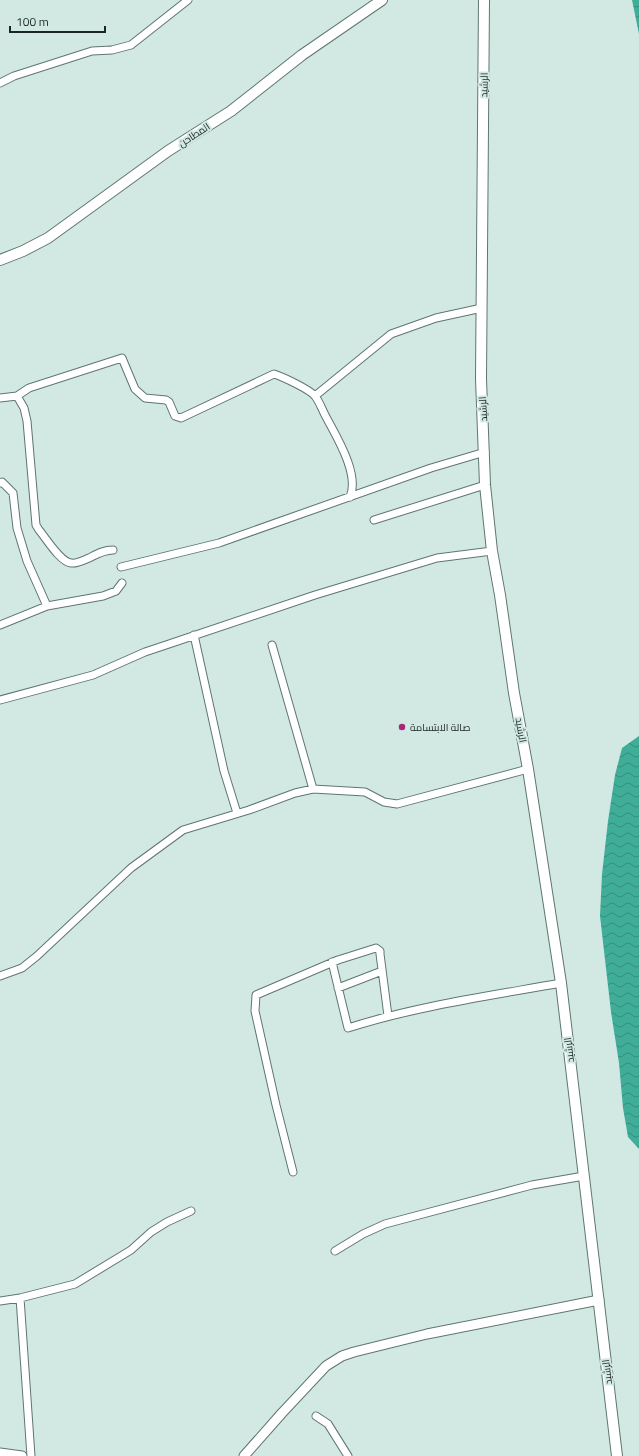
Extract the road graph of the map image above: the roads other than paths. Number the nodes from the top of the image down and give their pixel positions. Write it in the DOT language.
graph roads {
  1 [pos="188,0"];
  2 [pos="382,0"];
  3 [pos="484,0"];
  4 [pos="0,83"];
  5 [pos="0,260"];
  6 [pos="482,308"];
  7 [pos="17,396"];
  8 [pos="315,396"];
  9 [pos="0,398"];
  10 [pos="485,452"];
  11 [pos="0,483"];
  12 [pos="485,485"];
  13 [pos="350,497"];
  14 [pos="374,520"];
  15 [pos="113,550"];
  16 [pos="492,551"];
  17 [pos="121,567"];
  18 [pos="122,583"];
  19 [pos="47,606"];
  20 [pos="0,625"];
  21 [pos="194,635"];
  22 [pos="272,645"];
  23 [pos="0,700"];
  24 [pos="528,770"];
  25 [pos="313,789"];
  26 [pos="237,813"];
  27 [pos="332,962"];
  28 [pos="382,971"];
  29 [pos="0,976"];
  30 [pos="560,983"];
  31 [pos="338,988"];
  32 [pos="388,1016"];
  33 [pos="293,1172"];
  34 [pos="584,1176"];
  35 [pos="191,1211"];
  36 [pos="335,1252"];
  37 [pos="20,1298"];
  38 [pos="599,1300"];
  39 [pos="0,1302"];
  40 [pos="316,1416"];
  41 [pos="0,1453"];
  42 [pos="22,1456"];
  43 [pos="31,1456"];
  44 [pos="244,1456"];
  45 [pos="348,1456"];
  46 [pos="617,1456"];
  1 -- 4 [label="street"];
  2 -- 5 [label="main road, المطاحن"];
  3 -- 6 [label="main road, الرشيد"];
  6 -- 8 [label="street"];
  6 -- 10 [label="main road, الرشيد"];
  7 -- 8 [label="street"];
  7 -- 9 [label="street"];
  7 -- 15 [label="street"];
  8 -- 13 [label="street"];
  10 -- 12 [label="main road, الرشيد"];
  10 -- 13 [label="street"];
  11 -- 19 [label="street"];
  12 -- 14 [label="street"];
  12 -- 16 [label="main road, الرشيد"];
  13 -- 17 [label="street"];
  16 -- 21 [label="street"];
  16 -- 24 [label="main road, الرشيد"];
  18 -- 19 [label="street"];
  19 -- 20 [label="street"];
  21 -- 23 [label="street"];
  21 -- 26 [label="street"];
  22 -- 25 [label="street"];
  24 -- 25 [label="street"];
  24 -- 30 [label="main road, الرشيد"];
  25 -- 26 [label="street"];
  26 -- 29 [label="street"];
  27 -- 28 [label="street"];
  27 -- 31 [label="street"];
  27 -- 33 [label="street"];
  28 -- 31 [label="street"];
  28 -- 32 [label="street"];
  30 -- 32 [label="street"];
  30 -- 34 [label="main road, الرشيد"];
  31 -- 32 [label="street"];
  34 -- 36 [label="street"];
  34 -- 38 [label="main road, الرشيد"];
  35 -- 37 [label="street"];
  37 -- 39 [label="street"];
  37 -- 43 [label="street"];
  38 -- 44 [label="street"];
  38 -- 46 [label="main road, الرشيد"];
  40 -- 45 [label="street"];
  41 -- 42 [label="street"];
}
